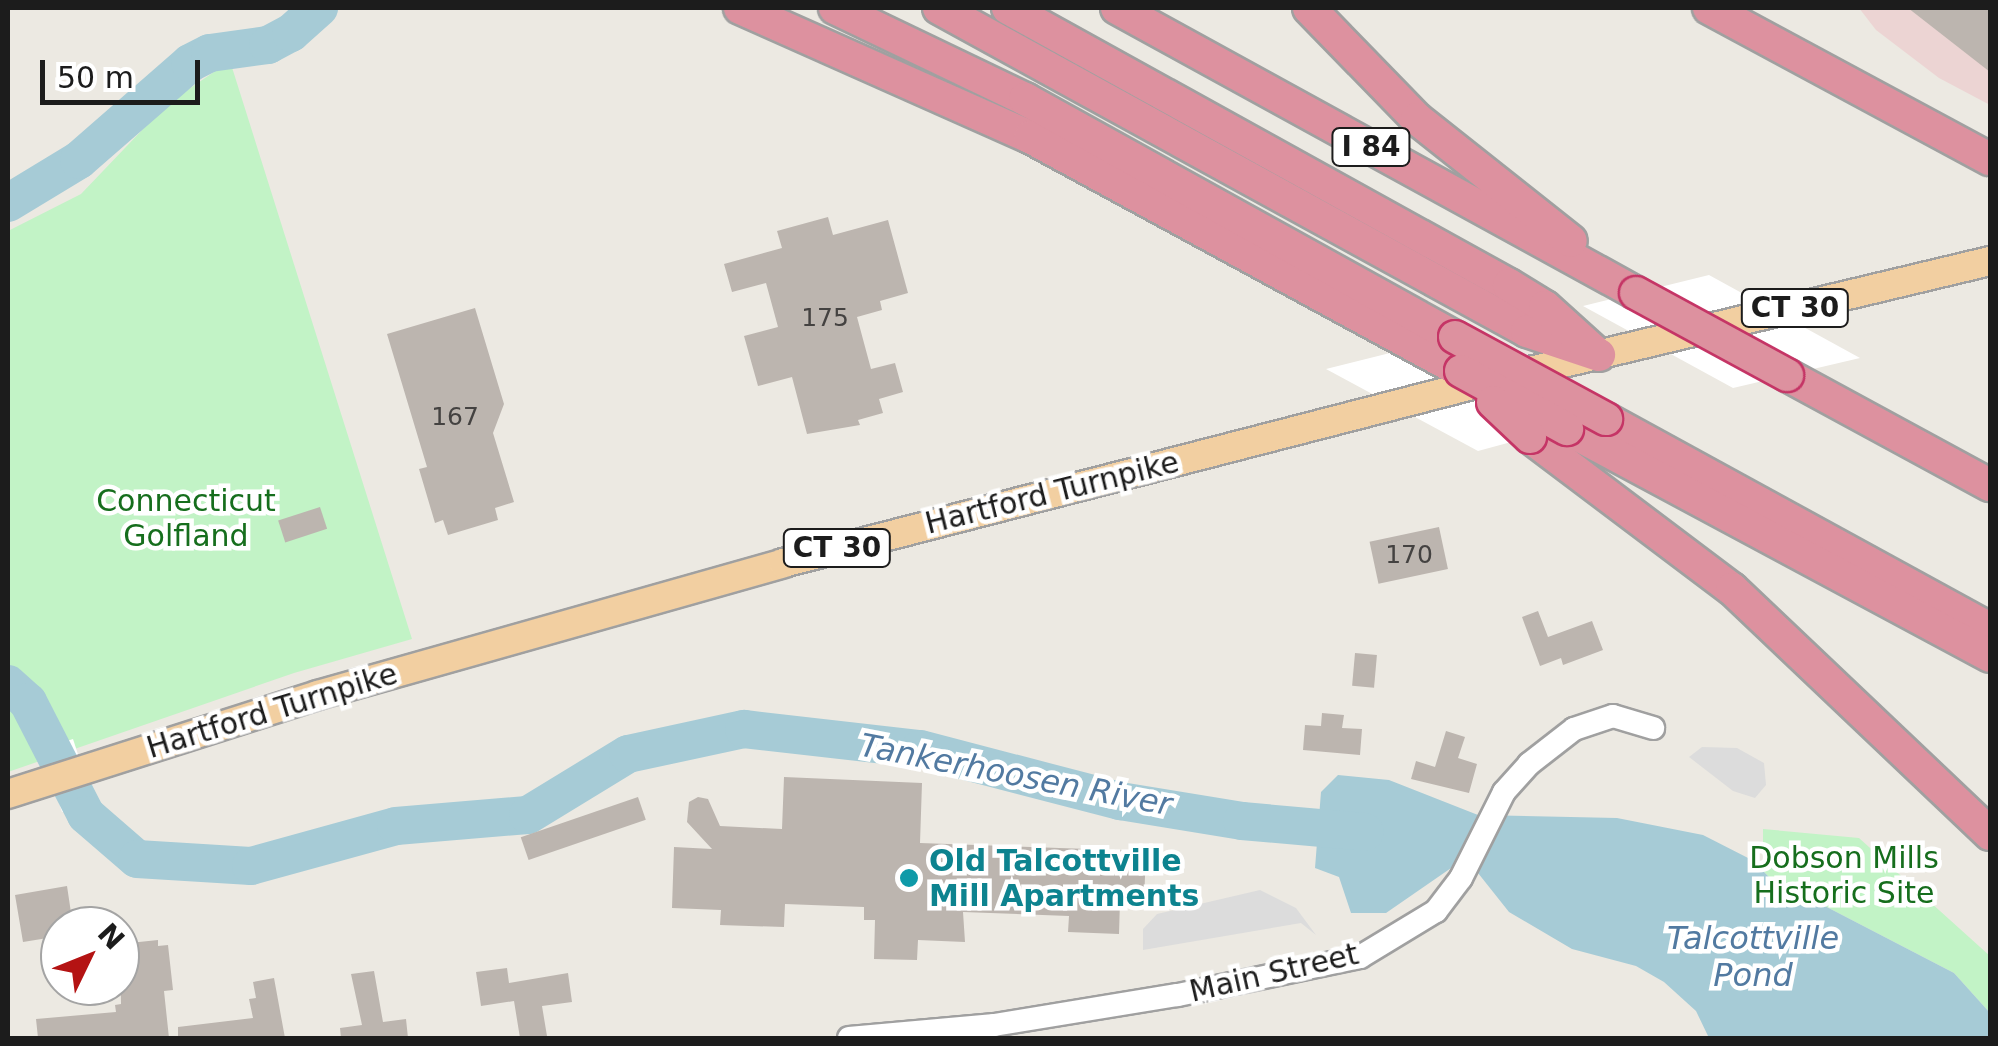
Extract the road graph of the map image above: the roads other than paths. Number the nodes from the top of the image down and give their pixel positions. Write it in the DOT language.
graph roads {
  1 [pos="740,8"];
  2 [pos="835,8"];
  3 [pos="939,8"];
  4 [pos="1008,8"];
  5 [pos="1118,8"];
  6 [pos="1309,8"];
  7 [pos="1709,8"];
  8 [pos="1990,160"];
  9 [pos="1990,260"];
  10 [pos="1630,290"];
  11 [pos="1599,355"];
  12 [pos="1461,371"];
  13 [pos="1990,485"];
  14 [pos="1990,629"];
  15 [pos="1990,656"];
  16 [pos="1654,728"];
  17 [pos="8,794"];
  18 [pos="1990,834"];
  19 [pos="849,1038"];
  1 -- 12 [label="highway"];
  2 -- 14 [label="highway, bridge"];
  3 -- 11 [label="highway"];
  4 -- 11 [label="highway"];
  5 -- 10 [label="highway, I 84"];
  6 -- 10 [label="highway"];
  7 -- 8 [label="highway"];
  9 -- 11 [label="main road, Hartford Turnpike / CT 30"];
  10 -- 13 [label="highway, I 84, bridge"];
  11 -- 17 [label="main road, Hartford Turnpike / CT 30"];
  12 -- 15 [label="highway, bridge"];
  12 -- 18 [label="highway, bridge"];
  16 -- 19 [label="street, Main Street"];
}
